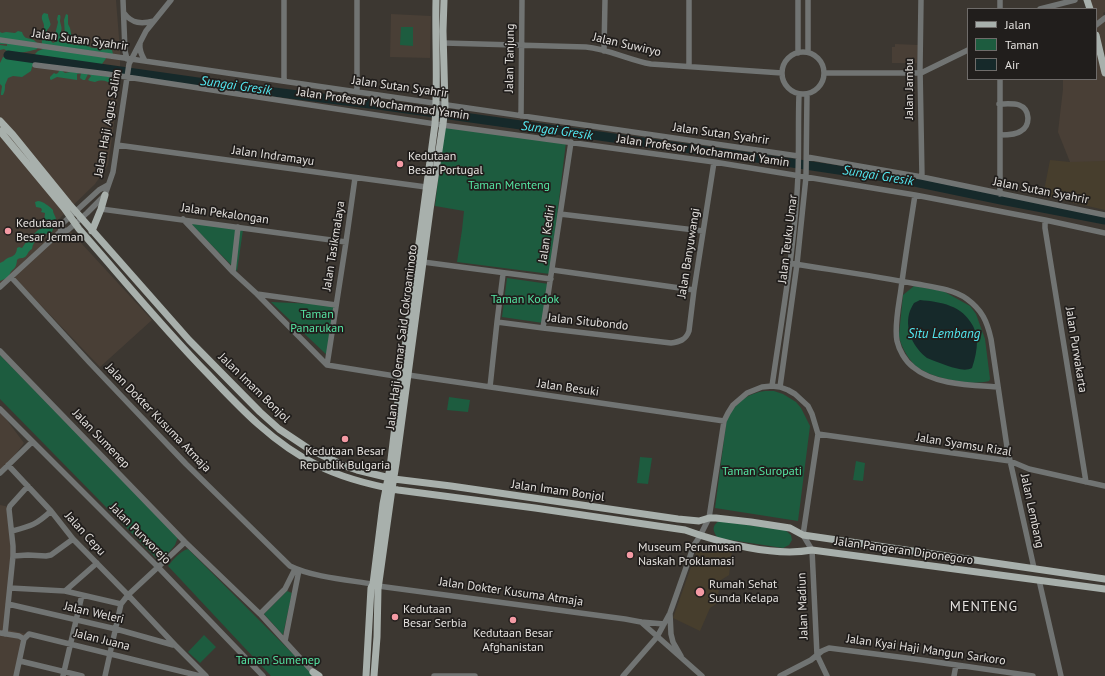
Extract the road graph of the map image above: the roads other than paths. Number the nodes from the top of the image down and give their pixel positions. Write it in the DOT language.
graph roads {
  1 [pos="123,0"];
  2 [pos="172,0"];
  3 [pos="284,0"];
  4 [pos="357,0"];
  5 [pos="436,0"];
  6 [pos="444,0"];
  7 [pos="522,0"];
  8 [pos="604,0"];
  9 [pos="690,0"];
  10 [pos="798,0"];
  11 [pos="808,0"];
  12 [pos="922,0"];
  13 [pos="1075,0"];
  14 [pos="1044,8"];
  15 [pos="124,12"];
  16 [pos="1105,18"];
  17 [pos="154,21"];
  18 [pos="1097,24"];
  19 [pos="1097,39"];
  20 [pos="0,40"];
  21 [pos="141,40"];
  22 [pos="444,43"];
  23 [pos="522,44"];
  24 [pos="967,50"];
  25 [pos="604,51"];
  26 [pos="808,52"];
  27 [pos="798,53"];
  28 [pos="145,60"];
  29 [pos="129,61"];
  30 [pos="35,65"];
  31 [pos="689,66"];
  32 [pos="782,73"];
  33 [pos="825,73"];
  34 [pos="1105,73"];
  35 [pos="920,74"];
  36 [pos="127,76"];
  37 [pos="1000,80"];
  38 [pos="284,81"];
  39 [pos="357,92"];
  40 [pos="799,94"];
  41 [pos="807,94"];
  42 [pos="436,104"];
  43 [pos="999,104"];
  44 [pos="445,105"];
  45 [pos="521,116"];
  46 [pos="0,121"];
  47 [pos="435,122"];
  48 [pos="444,123"];
  49 [pos="0,131"];
  50 [pos="1000,135"];
  51 [pos="571,142"];
  52 [pos="117,145"];
  53 [pos="798,158"];
  54 [pos="807,159"];
  55 [pos="714,162"];
  56 [pos="798,175"];
  57 [pos="806,176"];
  58 [pos="922,177"];
  59 [pos="355,178"];
  60 [pos="108,186"];
  61 [pos="426,187"];
  62 [pos="1000,194"];
  63 [pos="105,195"];
  64 [pos="915,196"];
  65 [pos="101,208"];
  66 [pos="73,214"];
  67 [pos="560,214"];
  68 [pos="1105,215"];
  69 [pos="183,219"];
  70 [pos="1045,220"];
  71 [pos="78,221"];
  72 [pos="238,227"];
  73 [pos="92,230"];
  74 [pos="703,231"];
  75 [pos="60,232"];
  76 [pos="1105,233"];
  77 [pos="346,242"];
  78 [pos="423,262"];
  79 [pos="789,263"];
  80 [pos="797,264"];
  81 [pos="553,270"];
  82 [pos="233,272"];
  83 [pos="504,274"];
  84 [pos="11,277"];
  85 [pos="551,279"];
  86 [pos="902,281"];
  87 [pos="0,287"];
  88 [pos="694,290"];
  89 [pos="257,294"];
  90 [pos="336,305"];
  91 [pos="497,322"];
  92 [pos="544,328"];
  93 [pos="678,342"];
  94 [pos="0,351"];
  95 [pos="327,365"];
  96 [pos="404,376"];
  97 [pos="772,386"];
  98 [pos="490,387"];
  99 [pos="780,387"];
  100 [pos="998,387"];
  101 [pos="0,409"];
  102 [pos="724,421"];
  103 [pos="818,434"];
  104 [pos="32,442"];
  105 [pos="1010,461"];
  106 [pos="8,465"];
  107 [pos="0,473"];
  108 [pos="391,478"];
  109 [pos="1086,482"];
  110 [pos="28,486"];
  111 [pos="1105,486"];
  112 [pos="389,489"];
  113 [pos="537,499"];
  114 [pos="535,508"];
  115 [pos="51,511"];
  116 [pos="709,518"];
  117 [pos="12,531"];
  118 [pos="803,535"];
  119 [pos="700,536"];
  120 [pos="73,539"];
  121 [pos="185,542"];
  122 [pos="812,550"];
  123 [pos="14,556"];
  124 [pos="97,563"];
  125 [pos="158,567"];
  126 [pos="1034,568"];
  127 [pos="297,570"];
  128 [pos="1105,579"];
  129 [pos="1039,580"];
  130 [pos="376,585"];
  131 [pos="10,588"];
  132 [pos="285,589"];
  133 [pos="1105,589"];
  134 [pos="65,591"];
  135 [pos="294,591"];
  136 [pos="82,595"];
  137 [pos="128,595"];
  138 [pos="8,604"];
  139 [pos="122,604"];
  140 [pos="670,613"];
  141 [pos="260,614"];
  142 [pos="76,620"];
  143 [pos="641,622"];
  144 [pos="664,624"];
  145 [pos="116,629"];
  146 [pos="3,633"];
  147 [pos="657,637"];
  148 [pos="24,639"];
  149 [pos="285,641"];
  150 [pos="70,644"];
  151 [pos="175,645"];
  152 [pos="110,654"];
  153 [pos="817,655"];
  154 [pos="682,658"];
  155 [pos="20,661"];
  156 [pos="956,665"];
  157 [pos="63,674"];
  158 [pos="1001,674"];
  159 [pos="316,675"];
  160 [pos="366,675"];
  161 [pos="16,676"];
  162 [pos="82,676"];
  163 [pos="105,676"];
  164 [pos="200,676"];
  165 [pos="206,676"];
  166 [pos="263,676"];
  167 [pos="374,676"];
  168 [pos="434,676"];
  169 [pos="475,676"];
  170 [pos="623,676"];
  171 [pos="702,676"];
  172 [pos="780,676"];
  173 [pos="827,676"];
  174 [pos="954,676"];
  175 [pos="1033,676"];
  176 [pos="1061,676"];
  1 -- 15 [label="street, Jalan Haji Agus Salim"];
  2 -- 17 [label="street"];
  3 -- 38 [label="street"];
  4 -- 39 [label="street"];
  5 -- 42 [label="main road, Jalan Haji Oemar Said Cokroaminoto"];
  6 -- 22 [label="main road, Jalan Haji Oemar Said Cokroaminoto"];
  7 -- 23 [label="street, Jalan Tanjung"];
  8 -- 25 [label="street"];
  9 -- 31 [label="street"];
  10 -- 27 [label="street"];
  11 -- 26 [label="street"];
  12 -- 35 [label="street, Jalan Jambu"];
  13 -- 14 [label="street"];
  15 -- 17 [label="street"];
  15 -- 29 [label="street, Jalan Haji Agus Salim"];
  16 -- 18 [label="street"];
  17 -- 21 [label="street"];
  19 -- 34 [label="main road"];
  20 -- 29 [label="street, Jalan Sutan Syahrir"];
  21 -- 28 [label="street"];
  21 -- 29 [label="street"];
  22 -- 23 [label="street, Jalan Suwiryo"];
  22 -- 44 [label="main road, Jalan Haji Oemar Said Cokroaminoto"];
  23 -- 25 [label="street, Jalan Suwiryo"];
  23 -- 45 [label="street, Jalan Tanjung"];
  24 -- 35 [label="street"];
  25 -- 31 [label="street, Jalan Suwiryo"];
  26 -- 27 [label="street"];
  26 -- 33 [label="street"];
  27 -- 32 [label="street"];
  28 -- 29 [label="street, Jalan Sutan Syahrir"];
  28 -- 38 [label="street, Jalan Sutan Syahrir"];
  29 -- 36 [label="street, Jalan Haji Agus Salim"];
  30 -- 36 [label="street, Jalan Profesor Mochammad Yamin"];
  31 -- 32 [label="street, Jalan Suwiryo"];
  32 -- 40 [label="street"];
  33 -- 35 [label="street"];
  33 -- 41 [label="street"];
  35 -- 58 [label="street, Jalan Jambu"];
  36 -- 47 [label="street, Jalan Profesor Mochammad Yamin"];
  36 -- 52 [label="street, Jalan Haji Agus Salim"];
  37 -- 43 [label="street"];
  38 -- 39 [label="street, Jalan Sutan Syahrir"];
  39 -- 42 [label="street, Jalan Sutan Syahrir"];
  40 -- 41 [label="street"];
  40 -- 53 [label="street, Jalan Teuku Umar"];
  41 -- 54 [label="street, Jalan Teuku Umar"];
  42 -- 44 [label="street, Jalan Sutan Syahrir"];
  42 -- 47 [label="main road, Jalan Haji Oemar Said Cokroaminoto"];
  43 -- 50 [label="street"];
  43 -- 50 [label="street"];
  44 -- 45 [label="street, Jalan Sutan Syahrir"];
  44 -- 48 [label="main road, Jalan Haji Oemar Said Cokroaminoto"];
  45 -- 53 [label="street, Jalan Sutan Syahrir"];
  46 -- 66 [label="main road, Jalan Imam Bonjol"];
  47 -- 48 [label="street, Jalan Profesor Mochammad Yamin"];
  47 -- 61 [label="main road, Jalan Haji Oemar Said Cokroaminoto"];
  48 -- 51 [label="street, Jalan Profesor Mochammad Yamin"];
  48 -- 78 [label="main road, Jalan Haji Oemar Said Cokroaminoto"];
  49 -- 66 [label="main road, Jalan Imam Bonjol"];
  50 -- 62 [label="street"];
  51 -- 55 [label="street, Jalan Profesor Mochammad Yamin"];
  51 -- 67 [label="street, Jalan Kediri"];
  52 -- 59 [label="street, Jalan Indramayu"];
  52 -- 60 [label="street, Jalan Haji Agus Salim"];
  53 -- 56 [label="street, Jalan Teuku Umar"];
  54 -- 57 [label="street, Jalan Teuku Umar"];
  54 -- 58 [label="street, Jalan Sutan Syahrir"];
  55 -- 56 [label="street, Jalan Profesor Mochammad Yamin"];
  55 -- 74 [label="street, Jalan Banyuwangi"];
  56 -- 57 [label="street, Jalan Profesor Mochammad Yamin"];
  56 -- 79 [label="street, Jalan Teuku Umar"];
  57 -- 64 [label="street, Jalan Profesor Mochammad Yamin"];
  57 -- 80 [label="street, Jalan Teuku Umar"];
  58 -- 62 [label="street, Jalan Sutan Syahrir"];
  59 -- 61 [label="street, Jalan Indramayu"];
  59 -- 77 [label="street, Jalan Tasikmalaya"];
  60 -- 63 [label="street, Jalan Haji Agus Salim"];
  60 -- 66 [label="street, Jalan Haji Agus Salim"];
  61 -- 96 [label="main road, Jalan Haji Oemar Said Cokroaminoto"];
  62 -- 68 [label="street, Jalan Sutan Syahrir"];
  63 -- 65 [label="main road"];
  63 -- 71 [label="street, Jalan Haji Agus Salim"];
  64 -- 70 [label="street, Jalan Profesor Mochammad Yamin"];
  64 -- 86 [label="street"];
  65 -- 69 [label="street, Jalan Pekalongan"];
  65 -- 73 [label="main road"];
  66 -- 71 [label="main road, Jalan Imam Bonjol"];
  66 -- 75 [label="street, Jalan Haji Agus Salim"];
  67 -- 74 [label="street"];
  67 -- 81 [label="street, Jalan Kediri"];
  69 -- 72 [label="street, Jalan Pekalongan"];
  69 -- 82 [label="street"];
  70 -- 76 [label="street, Jalan Profesor Mochammad Yamin"];
  70 -- 109 [label="street, Jalan Purwakarta"];
  71 -- 73 [label="main road, Jalan Imam Bonjol"];
  71 -- 75 [label="street, Jalan Haji Agus Salim"];
  71 -- 112 [label="main road, Jalan Imam Bonjol"];
  72 -- 77 [label="street, Jalan Pekalongan"];
  72 -- 82 [label="street"];
  73 -- 108 [label="main road, Jalan Imam Bonjol"];
  74 -- 88 [label="street, Jalan Banyuwangi"];
  75 -- 84 [label="street"];
  77 -- 90 [label="street, Jalan Tasikmalaya"];
  78 -- 83 [label="street"];
  78 -- 96 [label="main road, Jalan Haji Oemar Said Cokroaminoto"];
  79 -- 80 [label="street, Jalan Lembang"];
  79 -- 97 [label="street, Jalan Teuku Umar"];
  80 -- 86 [label="street, Jalan Lembang"];
  80 -- 99 [label="street, Jalan Teuku Umar"];
  81 -- 85 [label="street, Jalan Kediri"];
  81 -- 88 [label="street"];
  82 -- 89 [label="street"];
  83 -- 85 [label="street"];
  83 -- 91 [label="street"];
  84 -- 87 [label="street"];
  84 -- 127 [label="street, Jalan Dokter Kusuma Atmaja"];
  85 -- 92 [label="street, Jalan Kediri"];
  86 -- 100 [label="street, Jalan Lembang"];
  86 -- 100 [label="street"];
  88 -- 93 [label="street, Jalan Banyuwangi"];
  89 -- 90 [label="street"];
  89 -- 95 [label="street"];
  90 -- 95 [label="street, Jalan Tasikmalaya"];
  91 -- 92 [label="street, Jalan Situbondo"];
  91 -- 98 [label="street"];
  92 -- 93 [label="street, Jalan Situbondo"];
  94 -- 121 [label="street, Jalan Sumenep"];
  95 -- 96 [label="street, Jalan Besuki"];
  96 -- 98 [label="street, Jalan Besuki"];
  96 -- 108 [label="main road, Jalan Haji Oemar Said Cokroaminoto"];
  97 -- 99 [label="street"];
  97 -- 102 [label="street"];
  98 -- 102 [label="street, Jalan Besuki"];
  99 -- 103 [label="street"];
  100 -- 105 [label="street, Jalan Lembang"];
  101 -- 104 [label="street, Jalan Purworejo"];
  102 -- 116 [label="street"];
  103 -- 105 [label="street, Jalan Syamsu Rizal"];
  103 -- 118 [label="street"];
  104 -- 106 [label="street"];
  104 -- 125 [label="street, Jalan Purworejo"];
  105 -- 109 [label="street, Jalan Syamsu Rizal"];
  105 -- 126 [label="street, Jalan Lembang"];
  106 -- 107 [label="street"];
  106 -- 110 [label="street, Jalan Cepu"];
  108 -- 112 [label="main road, Jalan Haji Oemar Said Cokroaminoto"];
  108 -- 113 [label="main road, Jalan Imam Bonjol"];
  109 -- 111 [label="street, Jalan Syamsu Rizal"];
  110 -- 115 [label="street, Jalan Cepu"];
  110 -- 117 [label="street"];
  112 -- 114 [label="main road, Jalan Imam Bonjol"];
  112 -- 130 [label="main road, Jalan Haji Oemar Said Cokroaminoto"];
  113 -- 114 [label="main road"];
  113 -- 116 [label="main road, Jalan Imam Bonjol"];
  114 -- 119 [label="main road, Jalan Imam Bonjol"];
  115 -- 117 [label="street"];
  115 -- 120 [label="street, Jalan Cepu"];
  116 -- 118 [label="main road, Jalan Pangeran Diponegoro"];
  116 -- 119 [label="street"];
  117 -- 123 [label="street"];
  118 -- 122 [label="street, Jalan Madiun"];
  118 -- 126 [label="main road, Jalan Pangeran Diponegoro"];
  119 -- 122 [label="main road, Jalan Pangeran Diponegoro"];
  119 -- 140 [label="street"];
  120 -- 123 [label="street"];
  120 -- 124 [label="street, Jalan Cepu"];
  121 -- 125 [label="street"];
  121 -- 141 [label="street, Jalan Sumenep"];
  122 -- 129 [label="main road, Jalan Pangeran Diponegoro"];
  122 -- 153 [label="street, Jalan Madiun"];
  123 -- 131 [label="street"];
  124 -- 134 [label="street"];
  124 -- 137 [label="street, Jalan Cepu"];
  125 -- 137 [label="street"];
  125 -- 166 [label="street, Jalan Purworejo"];
  126 -- 128 [label="main road, Jalan Pangeran Diponegoro"];
  127 -- 130 [label="street, Jalan Dokter Kusuma Atmaja"];
  127 -- 132 [label="street"];
  127 -- 135 [label="street"];
  129 -- 133 [label="main road, Jalan Pangeran Diponegoro"];
  129 -- 176 [label="street"];
  130 -- 143 [label="street, Jalan Dokter Kusuma Atmaja"];
  130 -- 160 [label="main road, Jalan Haji Oemar Said Cokroaminoto"];
  130 -- 167 [label="main road, Jalan Haji Oemar Said Cokroaminoto"];
  131 -- 134 [label="street"];
  131 -- 138 [label="street"];
  132 -- 135 [label="street"];
  132 -- 141 [label="street"];
  134 -- 136 [label="street"];
  135 -- 149 [label="street"];
  136 -- 139 [label="street"];
  136 -- 142 [label="street"];
  137 -- 139 [label="street"];
  137 -- 151 [label="street, Jalan Cepu"];
  138 -- 142 [label="street, Jalan Weleri"];
  138 -- 146 [label="street"];
  139 -- 145 [label="street"];
  140 -- 144 [label="street"];
  140 -- 154 [label="street"];
  141 -- 149 [label="street, Jalan Sumenep"];
  142 -- 145 [label="street, Jalan Weleri"];
  142 -- 150 [label="street"];
  143 -- 144 [label="street, Jalan Dokter Kusuma Atmaja"];
  143 -- 147 [label="street"];
  144 -- 147 [label="street"];
  145 -- 151 [label="street, Jalan Weleri"];
  145 -- 152 [label="street"];
  146 -- 148 [label="street, Jalan Juana"];
  147 -- 154 [label="street"];
  147 -- 170 [label="street"];
  148 -- 150 [label="street, Jalan Juana"];
  148 -- 155 [label="street"];
  149 -- 159 [label="street, Jalan Sumenep"];
  150 -- 152 [label="street, Jalan Juana"];
  150 -- 157 [label="street"];
  151 -- 165 [label="street, Jalan Cepu"];
  152 -- 163 [label="street"];
  152 -- 164 [label="street, Jalan Juana"];
  153 -- 156 [label="street, Jalan Kyai Haji Mangun Sarkoro"];
  153 -- 172 [label="street, Jalan Kyai Haji Mangun Sarkoro"];
  153 -- 173 [label="street, Jalan Madiun"];
  154 -- 171 [label="street"];
  155 -- 157 [label="street"];
  155 -- 161 [label="street"];
  156 -- 158 [label="street, Jalan Kyai Haji Mangun Sarkoro"];
  156 -- 174 [label="street"];
  157 -- 162 [label="street"];
  158 -- 175 [label="street, Jalan Kyai Haji Mangun Sarkoro"];
  168 -- 169 [label="street"];
}
